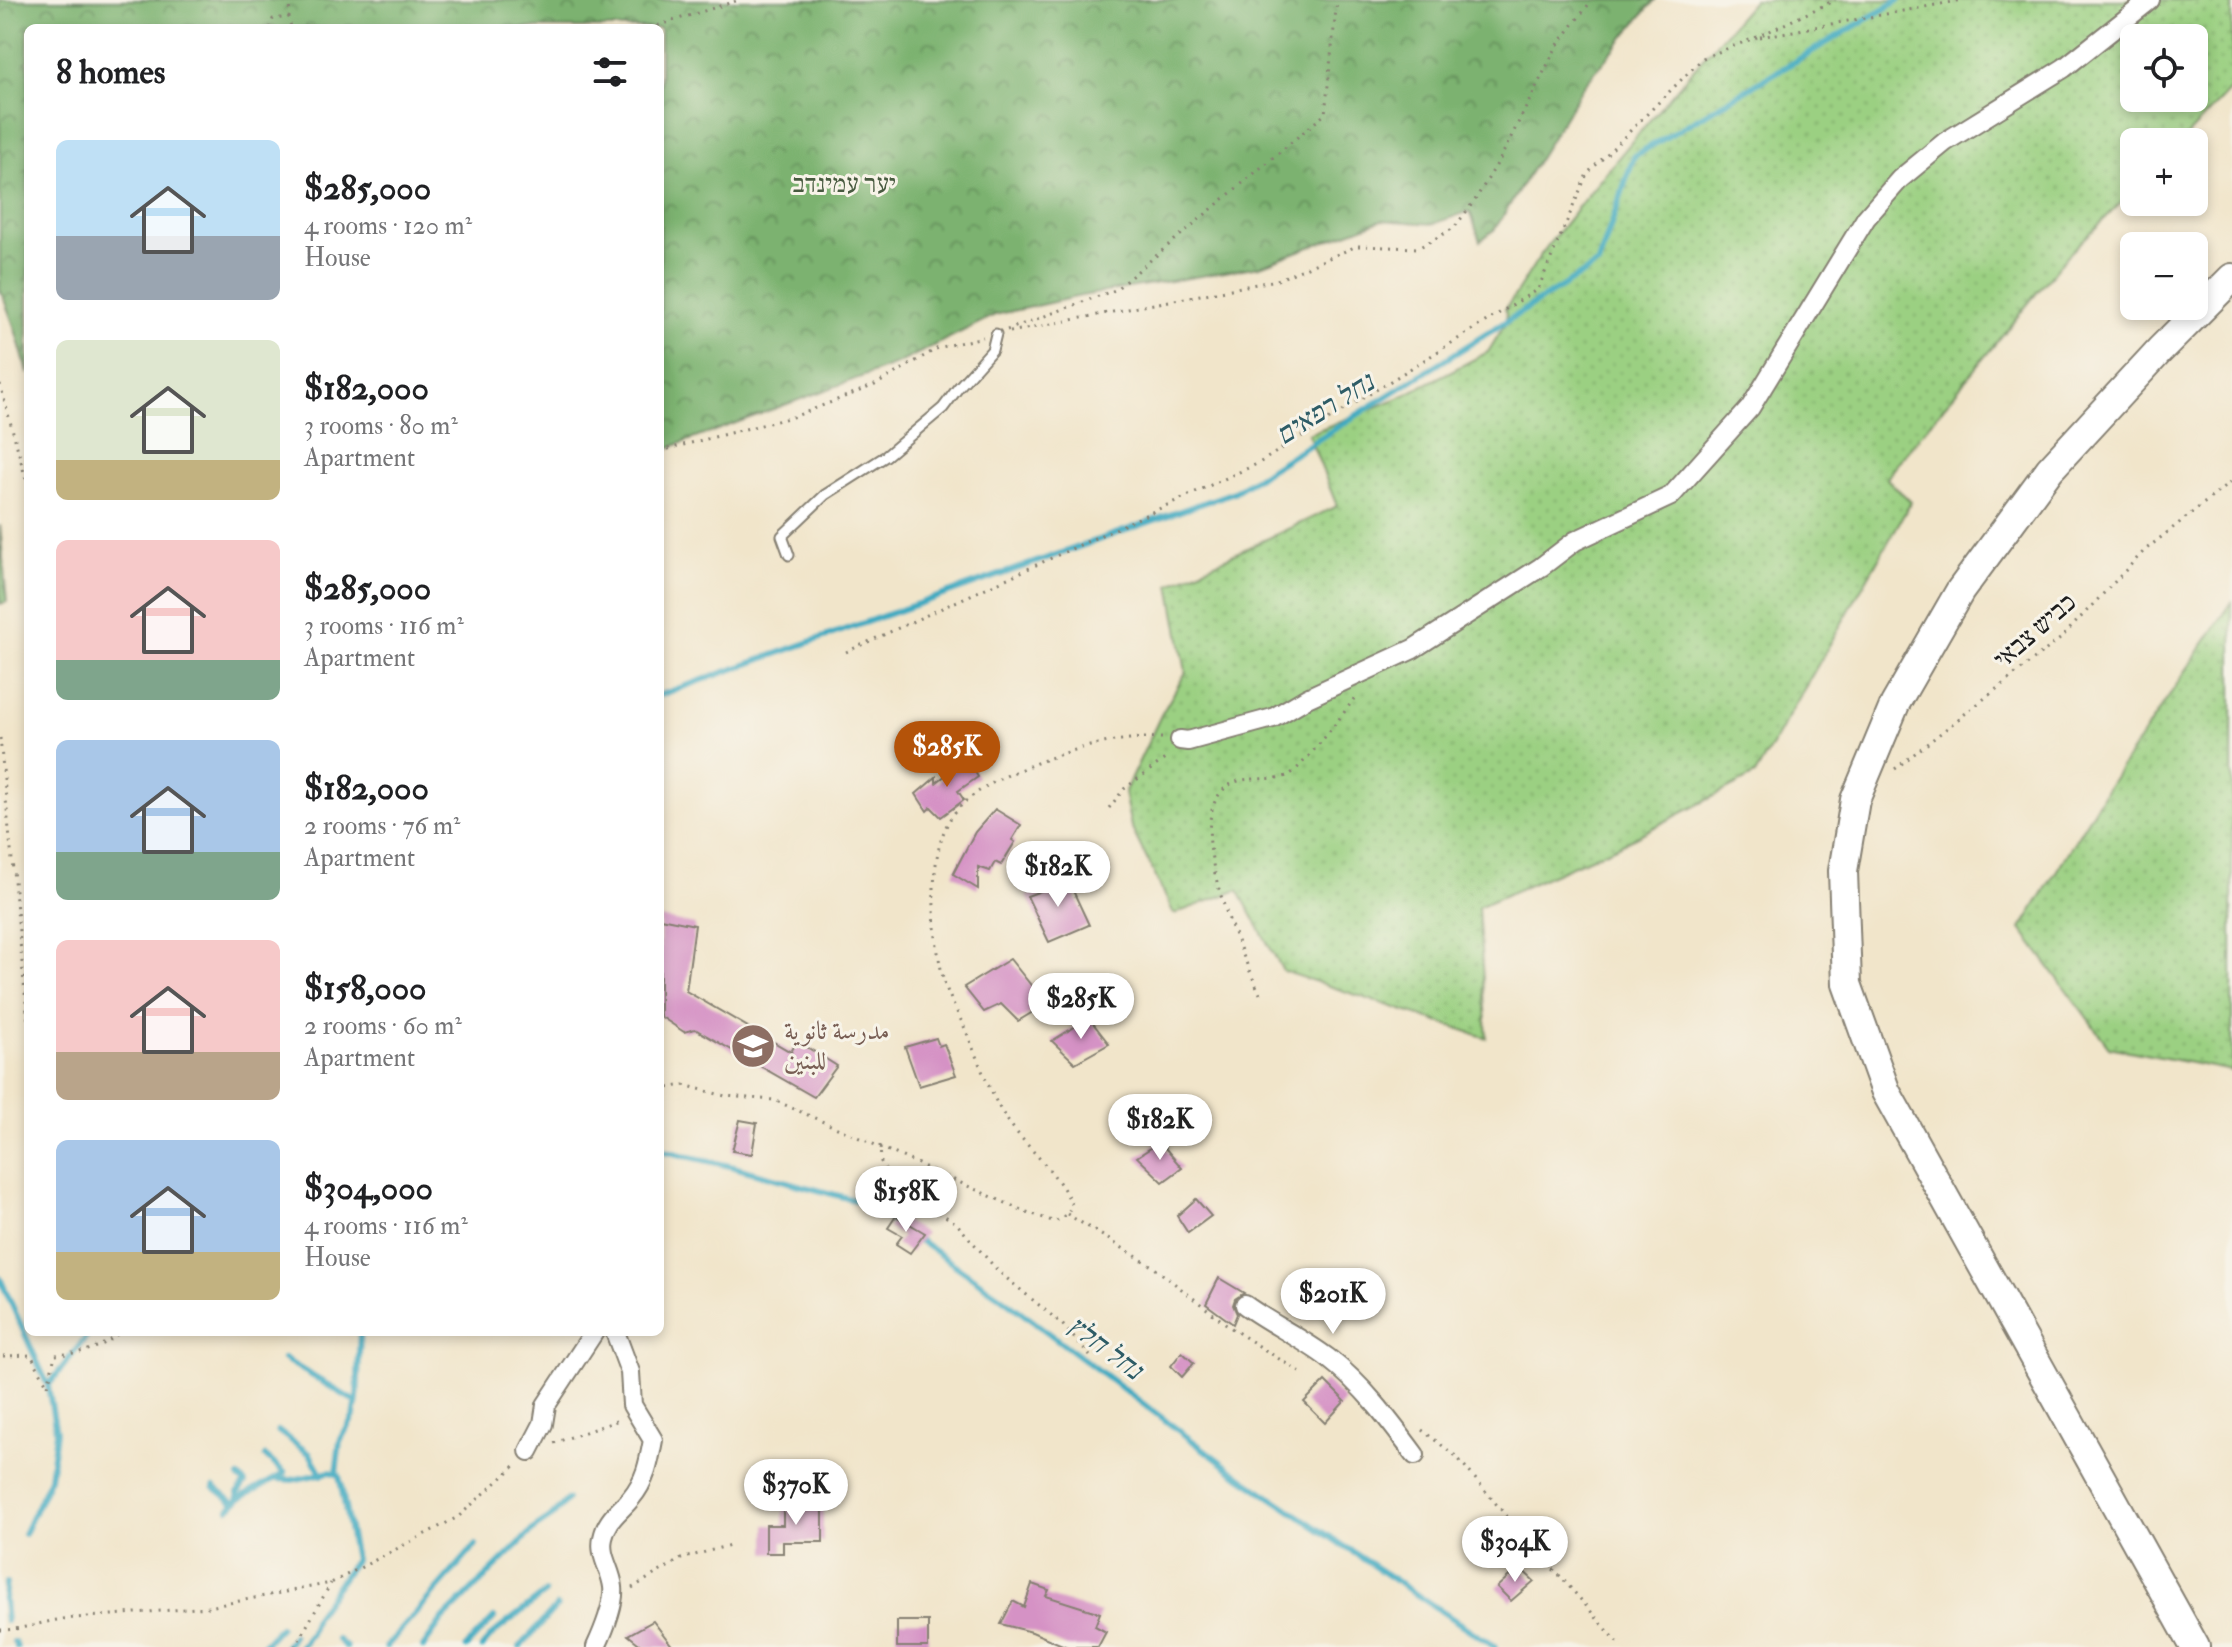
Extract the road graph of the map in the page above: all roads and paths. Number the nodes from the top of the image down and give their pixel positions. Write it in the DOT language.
graph roads {
  1 [pos="290,0"];
  2 [pos="739,0"];
  3 [pos="1337,0"];
  4 [pos="1592,0"];
  5 [pos="1835,0"];
  6 [pos="1963,0"];
  7 [pos="2150,0"];
  8 [pos="289,17"];
  9 [pos="271,24"];
  10 [pos="290,24"];
  11 [pos="663,24"];
  12 [pos="1757,37"];
  13 [pos="2232,278"];
  14 [pos="996,334"];
  15 [pos="0,384"];
  16 [pos="664,450"];
  17 [pos="24,472"];
  18 [pos="2232,481"];
  19 [pos="789,555"];
  20 [pos="846,652"];
  21 [pos="1372,670"];
  22 [pos="0,738"];
  23 [pos="1180,740"];
  24 [pos="1891,772"];
  25 [pos="1109,808"];
  26 [pos="24,982"];
  27 [pos="1260,994"];
  28 [pos="664,1088"];
  29 [pos="880,1145"];
  30 [pos="1067,1214"];
  31 [pos="1245,1305"];
  32 [pos="114,1336"];
  33 [pos="591,1336"];
  34 [pos="616,1336"];
  35 [pos="3,1356"];
  36 [pos="1090,1356"];
  37 [pos="1301,1373"];
  38 [pos="636,1411"];
  39 [pos="1417,1427"];
  40 [pos="525,1455"];
  41 [pos="1415,1455"];
  42 [pos="730,1545"];
  43 [pos="331,1583"];
  44 [pos="611,1598"];
  45 [pos="0,1630"];
  46 [pos="295,1647"];
  47 [pos="596,1647"];
  48 [pos="1622,1647"];
  49 [pos="2195,1647"];
  1 -- 8 [label="path"];
  2 -- 11 [label="path"];
  3 -- 14 [label="path"];
  4 -- 14 [label="path"];
  5 -- 12 [label="path"];
  6 -- 12 [label="path"];
  7 -- 21 [label="street"];
  8 -- 9 [label="path"];
  8 -- 10 [label="path"];
  12 -- 20 [label="path"];
  13 -- 49 [label="main road"];
  14 -- 16 [label="path"];
  14 -- 19 [label="lane"];
  15 -- 17 [label="path"];
  18 -- 24 [label="path, כביש צבאי"];
  21 -- 23 [label="street"];
  21 -- 27 [label="path"];
  22 -- 26 [label="path"];
  23 -- 25 [label="path"];
  23 -- 30 [label="path"];
  28 -- 29 [label="path"];
  29 -- 30 [label="path"];
  29 -- 36 [label="path"];
  30 -- 37 [label="path"];
  31 -- 41 [label="street"];
  32 -- 35 [label="path"];
  33 -- 40 [label="street"];
  34 -- 38 [label="street"];
  38 -- 40 [label="path"];
  38 -- 44 [label="street"];
  39 -- 48 [label="path"];
  40 -- 43 [label="path"];
  42 -- 44 [label="path"];
  43 -- 45 [label="path"];
  43 -- 46 [label="path"];
  44 -- 47 [label="street"];
}
